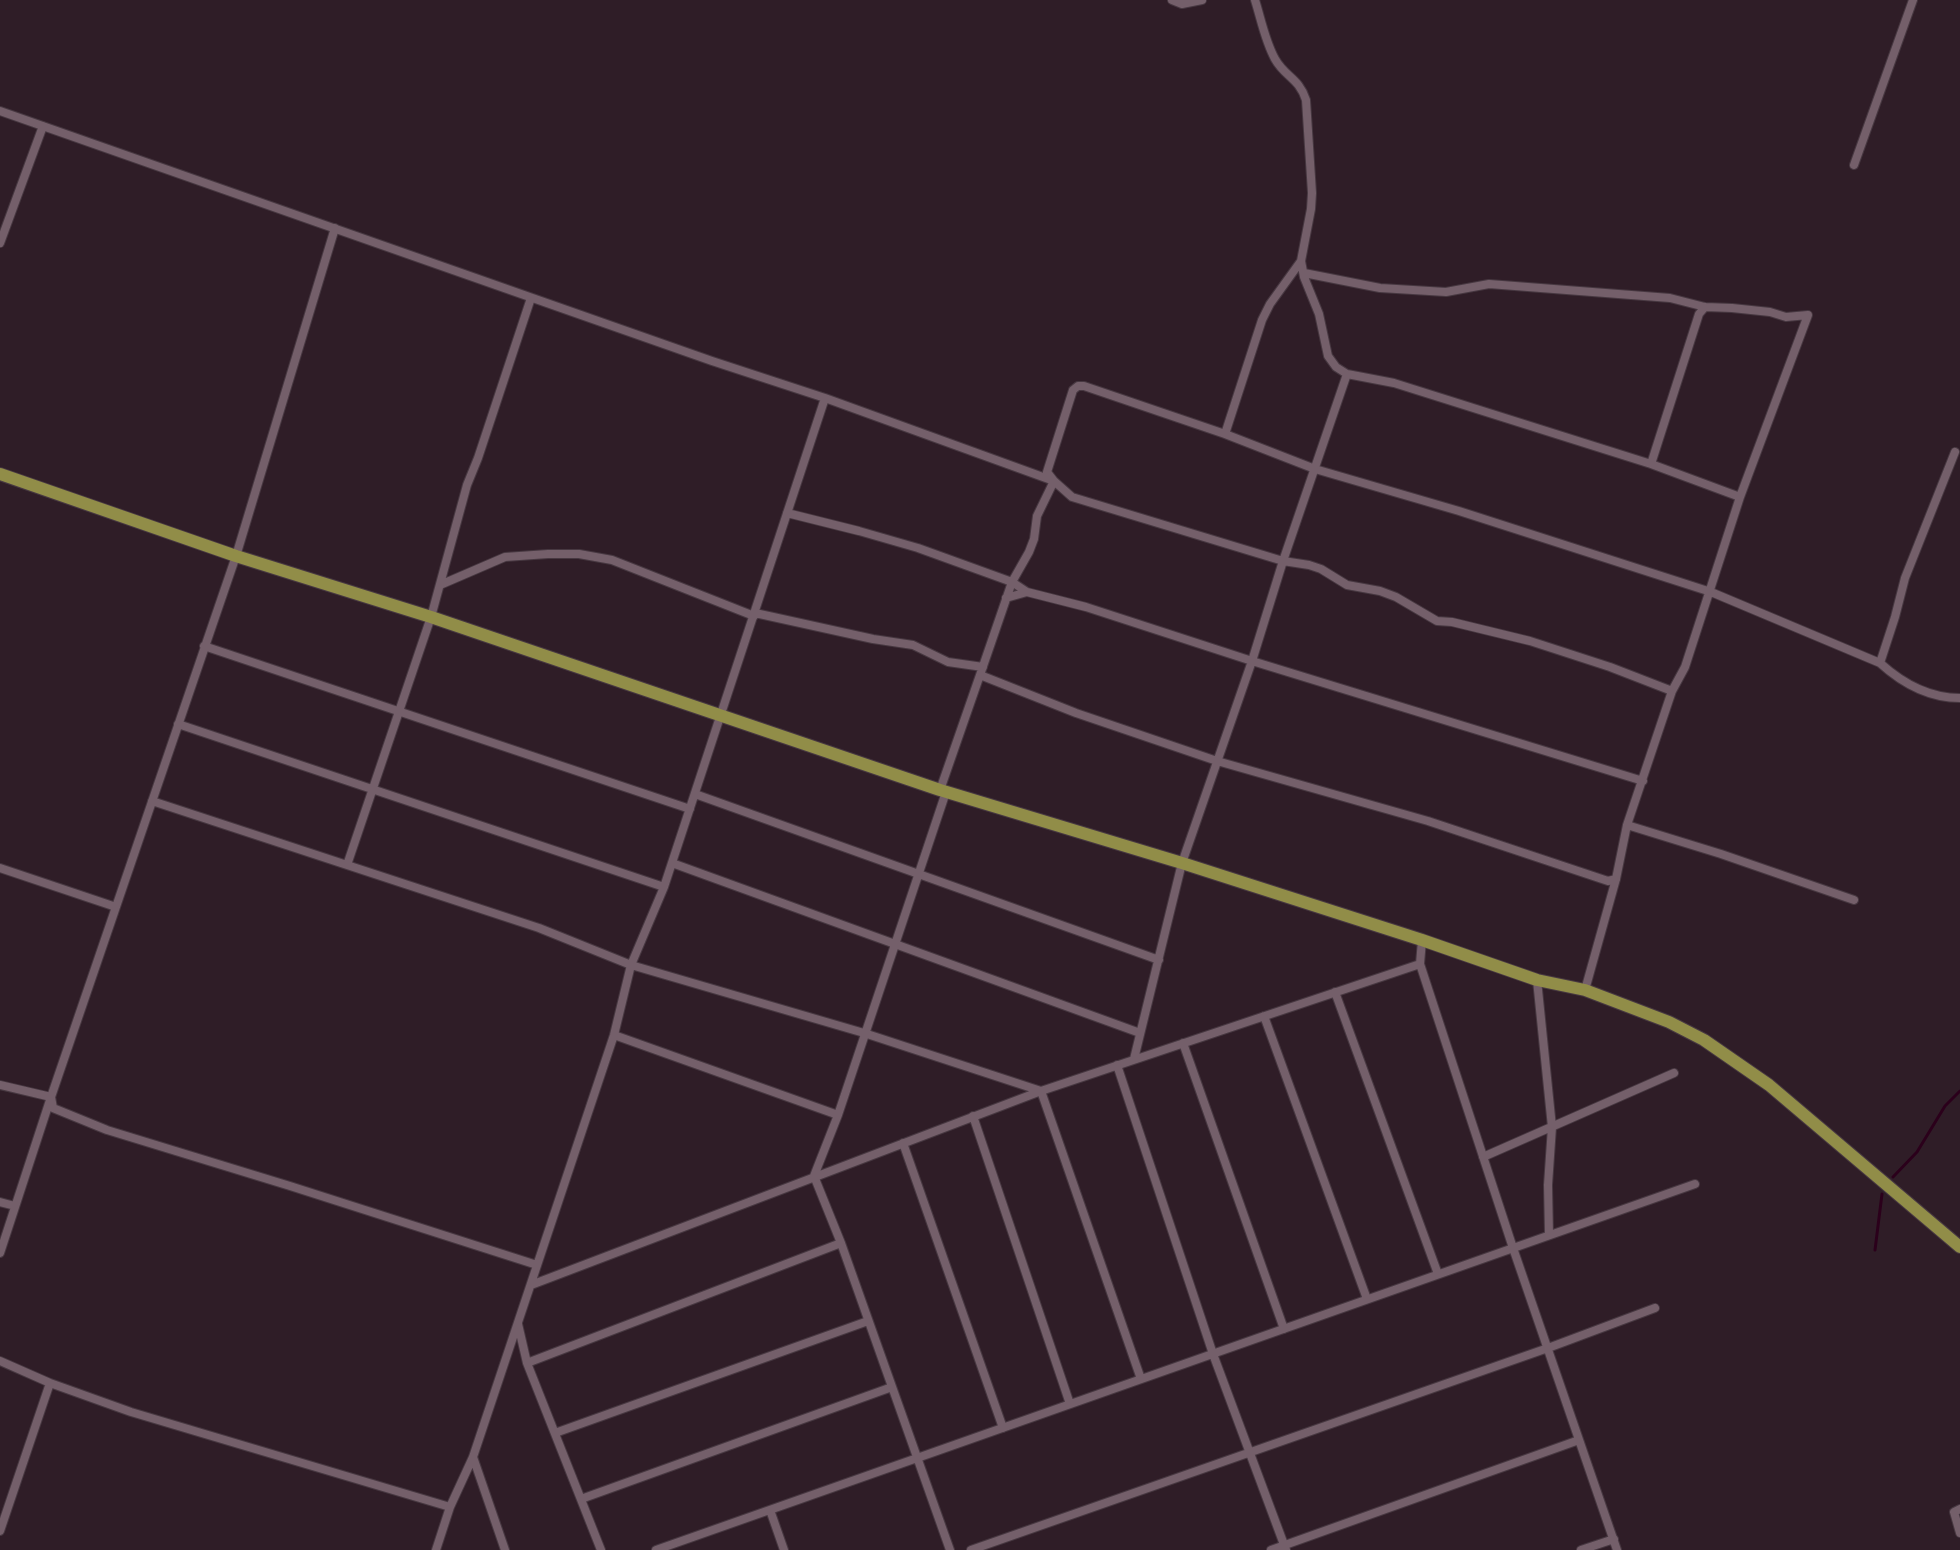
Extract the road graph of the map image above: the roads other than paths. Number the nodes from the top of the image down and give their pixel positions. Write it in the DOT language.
graph roads {
  1 [pos="1172,0"];
  2 [pos="1202,0"];
  3 [pos="1255,0"];
  4 [pos="1913,0"];
  5 [pos="0,111"];
  6 [pos="43,126"];
  7 [pos="1854,165"];
  8 [pos="335,228"];
  9 [pos="0,243"];
  10 [pos="1301,261"];
  11 [pos="1304,273"];
  12 [pos="531,298"];
  13 [pos="1705,307"];
  14 [pos="1347,374"];
  15 [pos="825,398"];
  16 [pos="1225,434"];
  17 [pos="1955,452"];
  18 [pos="1651,464"];
  19 [pos="1315,469"];
  20 [pos="0,474"];
  21 [pos="1054,481"];
  22 [pos="1740,497"];
  23 [pos="787,513"];
  24 [pos="236,556"];
  25 [pos="1283,561"];
  26 [pos="1012,582"];
  27 [pos="440,585"];
  28 [pos="1027,592"];
  29 [pos="1710,592"];
  30 [pos="1006,598"];
  31 [pos="754,614"];
  32 [pos="431,617"];
  33 [pos="204,646"];
  34 [pos="1252,661"];
  35 [pos="1880,663"];
  36 [pos="981,671"];
  37 [pos="1672,691"];
  38 [pos="1960,698"];
  39 [pos="399,711"];
  40 [pos="721,717"];
  41 [pos="178,724"];
  42 [pos="1217,760"];
  43 [pos="1643,781"];
  44 [pos="373,790"];
  45 [pos="943,791"];
  46 [pos="695,794"];
  47 [pos="152,801"];
  48 [pos="690,809"];
  49 [pos="1627,825"];
  50 [pos="672,863"];
  51 [pos="1182,863"];
  52 [pos="347,865"];
  53 [pos="0,868"];
  54 [pos="919,874"];
  55 [pos="1616,879"];
  56 [pos="664,887"];
  57 [pos="1854,900"];
  58 [pos="116,907"];
  59 [pos="1422,940"];
  60 [pos="896,944"];
  61 [pos="1159,960"];
  62 [pos="1420,964"];
  63 [pos="631,965"];
  64 [pos="1537,980"];
  65 [pos="1585,990"];
  66 [pos="1335,992"];
  67 [pos="1264,1016"];
  68 [pos="864,1033"];
  69 [pos="1140,1033"];
  70 [pos="614,1035"];
  71 [pos="1183,1043"];
  72 [pos="1134,1059"];
  73 [pos="1118,1065"];
  74 [pos="1674,1073"];
  75 [pos="0,1085"];
  76 [pos="1041,1091"];
  77 [pos="51,1096"];
  78 [pos="838,1115"];
  79 [pos="973,1116"];
  80 [pos="1552,1127"];
  81 [pos="903,1143"];
  82 [pos="1483,1157"];
  83 [pos="814,1176"];
  84 [pos="1695,1184"];
  85 [pos="0,1202"];
  86 [pos="15,1206"];
  87 [pos="1549,1235"];
  88 [pos="841,1243"];
  89 [pos="1960,1247"];
  90 [pos="1513,1248"];
  91 [pos="0,1253"];
  92 [pos="537,1265"];
  93 [pos="1438,1274"];
  94 [pos="531,1285"];
  95 [pos="1367,1299"];
  96 [pos="1655,1308"];
  97 [pos="868,1320"];
  98 [pos="518,1323"];
  99 [pos="1284,1329"];
  100 [pos="1548,1348"];
  101 [pos="1213,1354"];
  102 [pos="0,1360"];
  103 [pos="527,1363"];
  104 [pos="1141,1379"];
  105 [pos="50,1383"];
  106 [pos="892,1387"];
  107 [pos="1070,1404"];
  108 [pos="1003,1428"];
  109 [pos="555,1433"];
  110 [pos="1579,1440"];
  111 [pos="1249,1452"];
  112 [pos="473,1457"];
  113 [pos="917,1458"];
  114 [pos="581,1499"];
  115 [pos="450,1507"];
  116 [pos="1960,1509"];
  117 [pos="770,1510"];
  118 [pos="0,1531"];
  119 [pos="1960,1533"];
  120 [pos="1614,1539"];
  121 [pos="1285,1548"];
  122 [pos="436,1550"];
  123 [pos="505,1550"];
  124 [pos="601,1550"];
  125 [pos="656,1550"];
  126 [pos="784,1550"];
  127 [pos="950,1550"];
  128 [pos="971,1550"];
  129 [pos="1271,1550"];
  130 [pos="1581,1550"];
  131 [pos="1617,1550"];
  1 -- 2 [label="street"];
  3 -- 10 [label="street"];
  4 -- 7 [label="street"];
  5 -- 6 [label="street"];
  6 -- 8 [label="street"];
  6 -- 9 [label="street"];
  8 -- 12 [label="street"];
  8 -- 24 [label="street"];
  10 -- 11 [label="street"];
  10 -- 16 [label="street"];
  11 -- 13 [label="street"];
  11 -- 14 [label="street"];
  12 -- 15 [label="street"];
  12 -- 27 [label="street"];
  13 -- 18 [label="street"];
  13 -- 22 [label="street"];
  14 -- 18 [label="street"];
  14 -- 19 [label="street"];
  15 -- 21 [label="street"];
  15 -- 23 [label="street"];
  16 -- 19 [label="street"];
  16 -- 21 [label="street"];
  17 -- 35 [label="street"];
  18 -- 22 [label="street"];
  19 -- 25 [label="street"];
  19 -- 29 [label="street"];
  20 -- 24 [label="main road"];
  21 -- 25 [label="street"];
  21 -- 26 [label="street"];
  22 -- 29 [label="street"];
  23 -- 26 [label="street"];
  23 -- 31 [label="street"];
  24 -- 32 [label="main road"];
  24 -- 33 [label="street"];
  25 -- 34 [label="street"];
  25 -- 37 [label="street"];
  26 -- 28 [label="street"];
  26 -- 30 [label="street"];
  27 -- 31 [label="street"];
  27 -- 32 [label="street"];
  28 -- 30 [label="street"];
  28 -- 34 [label="street"];
  29 -- 35 [label="street"];
  29 -- 37 [label="street"];
  30 -- 36 [label="street"];
  31 -- 36 [label="street"];
  31 -- 40 [label="street"];
  32 -- 39 [label="street"];
  32 -- 40 [label="main road"];
  33 -- 39 [label="street"];
  33 -- 41 [label="street"];
  34 -- 42 [label="street"];
  34 -- 43 [label="street"];
  35 -- 38 [label="street"];
  36 -- 42 [label="street"];
  36 -- 45 [label="street"];
  37 -- 43 [label="street"];
  39 -- 44 [label="street"];
  39 -- 48 [label="street"];
  40 -- 45 [label="main road"];
  40 -- 46 [label="street"];
  41 -- 44 [label="street"];
  41 -- 47 [label="street"];
  42 -- 51 [label="street"];
  42 -- 55 [label="street"];
  43 -- 49 [label="street"];
  44 -- 52 [label="street"];
  44 -- 56 [label="street"];
  45 -- 51 [label="main road"];
  45 -- 54 [label="street"];
  46 -- 48 [label="street"];
  46 -- 54 [label="street"];
  47 -- 52 [label="street"];
  47 -- 58 [label="street"];
  48 -- 50 [label="street"];
  49 -- 55 [label="street"];
  49 -- 57 [label="street"];
  50 -- 56 [label="street"];
  50 -- 60 [label="street"];
  51 -- 59 [label="main road"];
  51 -- 61 [label="street"];
  52 -- 63 [label="street"];
  53 -- 58 [label="street"];
  54 -- 60 [label="street"];
  54 -- 61 [label="street"];
  55 -- 65 [label="street"];
  56 -- 63 [label="street"];
  58 -- 77 [label="street"];
  59 -- 62 [label="street"];
  59 -- 64 [label="main road"];
  60 -- 68 [label="street"];
  60 -- 69 [label="street"];
  61 -- 69 [label="street"];
  62 -- 66 [label="street"];
  62 -- 82 [label="street"];
  63 -- 68 [label="street"];
  63 -- 70 [label="street"];
  64 -- 65 [label="main road"];
  64 -- 80 [label="street"];
  65 -- 89 [label="main road"];
  66 -- 67 [label="street"];
  66 -- 93 [label="street"];
  67 -- 71 [label="street"];
  67 -- 95 [label="street"];
  68 -- 76 [label="street"];
  68 -- 78 [label="street"];
  69 -- 72 [label="street"];
  70 -- 78 [label="street"];
  70 -- 92 [label="street"];
  71 -- 72 [label="street"];
  71 -- 99 [label="street"];
  72 -- 73 [label="street"];
  73 -- 76 [label="street"];
  73 -- 101 [label="street"];
  74 -- 80 [label="street"];
  75 -- 77 [label="street"];
  76 -- 79 [label="street"];
  76 -- 104 [label="street"];
  77 -- 86 [label="street"];
  77 -- 92 [label="street"];
  78 -- 83 [label="street"];
  79 -- 81 [label="street"];
  79 -- 107 [label="street"];
  80 -- 82 [label="street"];
  80 -- 87 [label="street"];
  81 -- 83 [label="street"];
  81 -- 108 [label="street"];
  82 -- 90 [label="street"];
  83 -- 88 [label="street"];
  83 -- 94 [label="street"];
  84 -- 87 [label="street"];
  85 -- 86 [label="street"];
  86 -- 91 [label="street"];
  87 -- 90 [label="street"];
  88 -- 97 [label="street"];
  88 -- 103 [label="street"];
  90 -- 93 [label="street"];
  90 -- 100 [label="street"];
  92 -- 94 [label="street"];
  93 -- 95 [label="street"];
  94 -- 98 [label="street"];
  95 -- 99 [label="street"];
  96 -- 100 [label="street"];
  97 -- 106 [label="street"];
  97 -- 109 [label="street"];
  98 -- 103 [label="street"];
  98 -- 112 [label="street"];
  99 -- 101 [label="street"];
  100 -- 110 [label="street"];
  100 -- 111 [label="street"];
  101 -- 104 [label="street"];
  101 -- 111 [label="street"];
  102 -- 105 [label="street"];
  103 -- 109 [label="street"];
  104 -- 107 [label="street"];
  105 -- 115 [label="street"];
  105 -- 118 [label="street"];
  106 -- 113 [label="street"];
  106 -- 114 [label="street"];
  107 -- 108 [label="street"];
  108 -- 113 [label="street"];
  109 -- 114 [label="street"];
  110 -- 120 [label="street"];
  110 -- 121 [label="street"];
  111 -- 121 [label="street"];
  111 -- 128 [label="street"];
  112 -- 115 [label="street"];
  112 -- 123 [label="street"];
  113 -- 117 [label="street"];
  113 -- 127 [label="street"];
  114 -- 124 [label="street"];
  115 -- 122 [label="street"];
  116 -- 119 [label="street"];
  117 -- 125 [label="street"];
  117 -- 126 [label="street"];
  120 -- 130 [label="street"];
  120 -- 131 [label="street"];
  121 -- 129 [label="street"];
}
